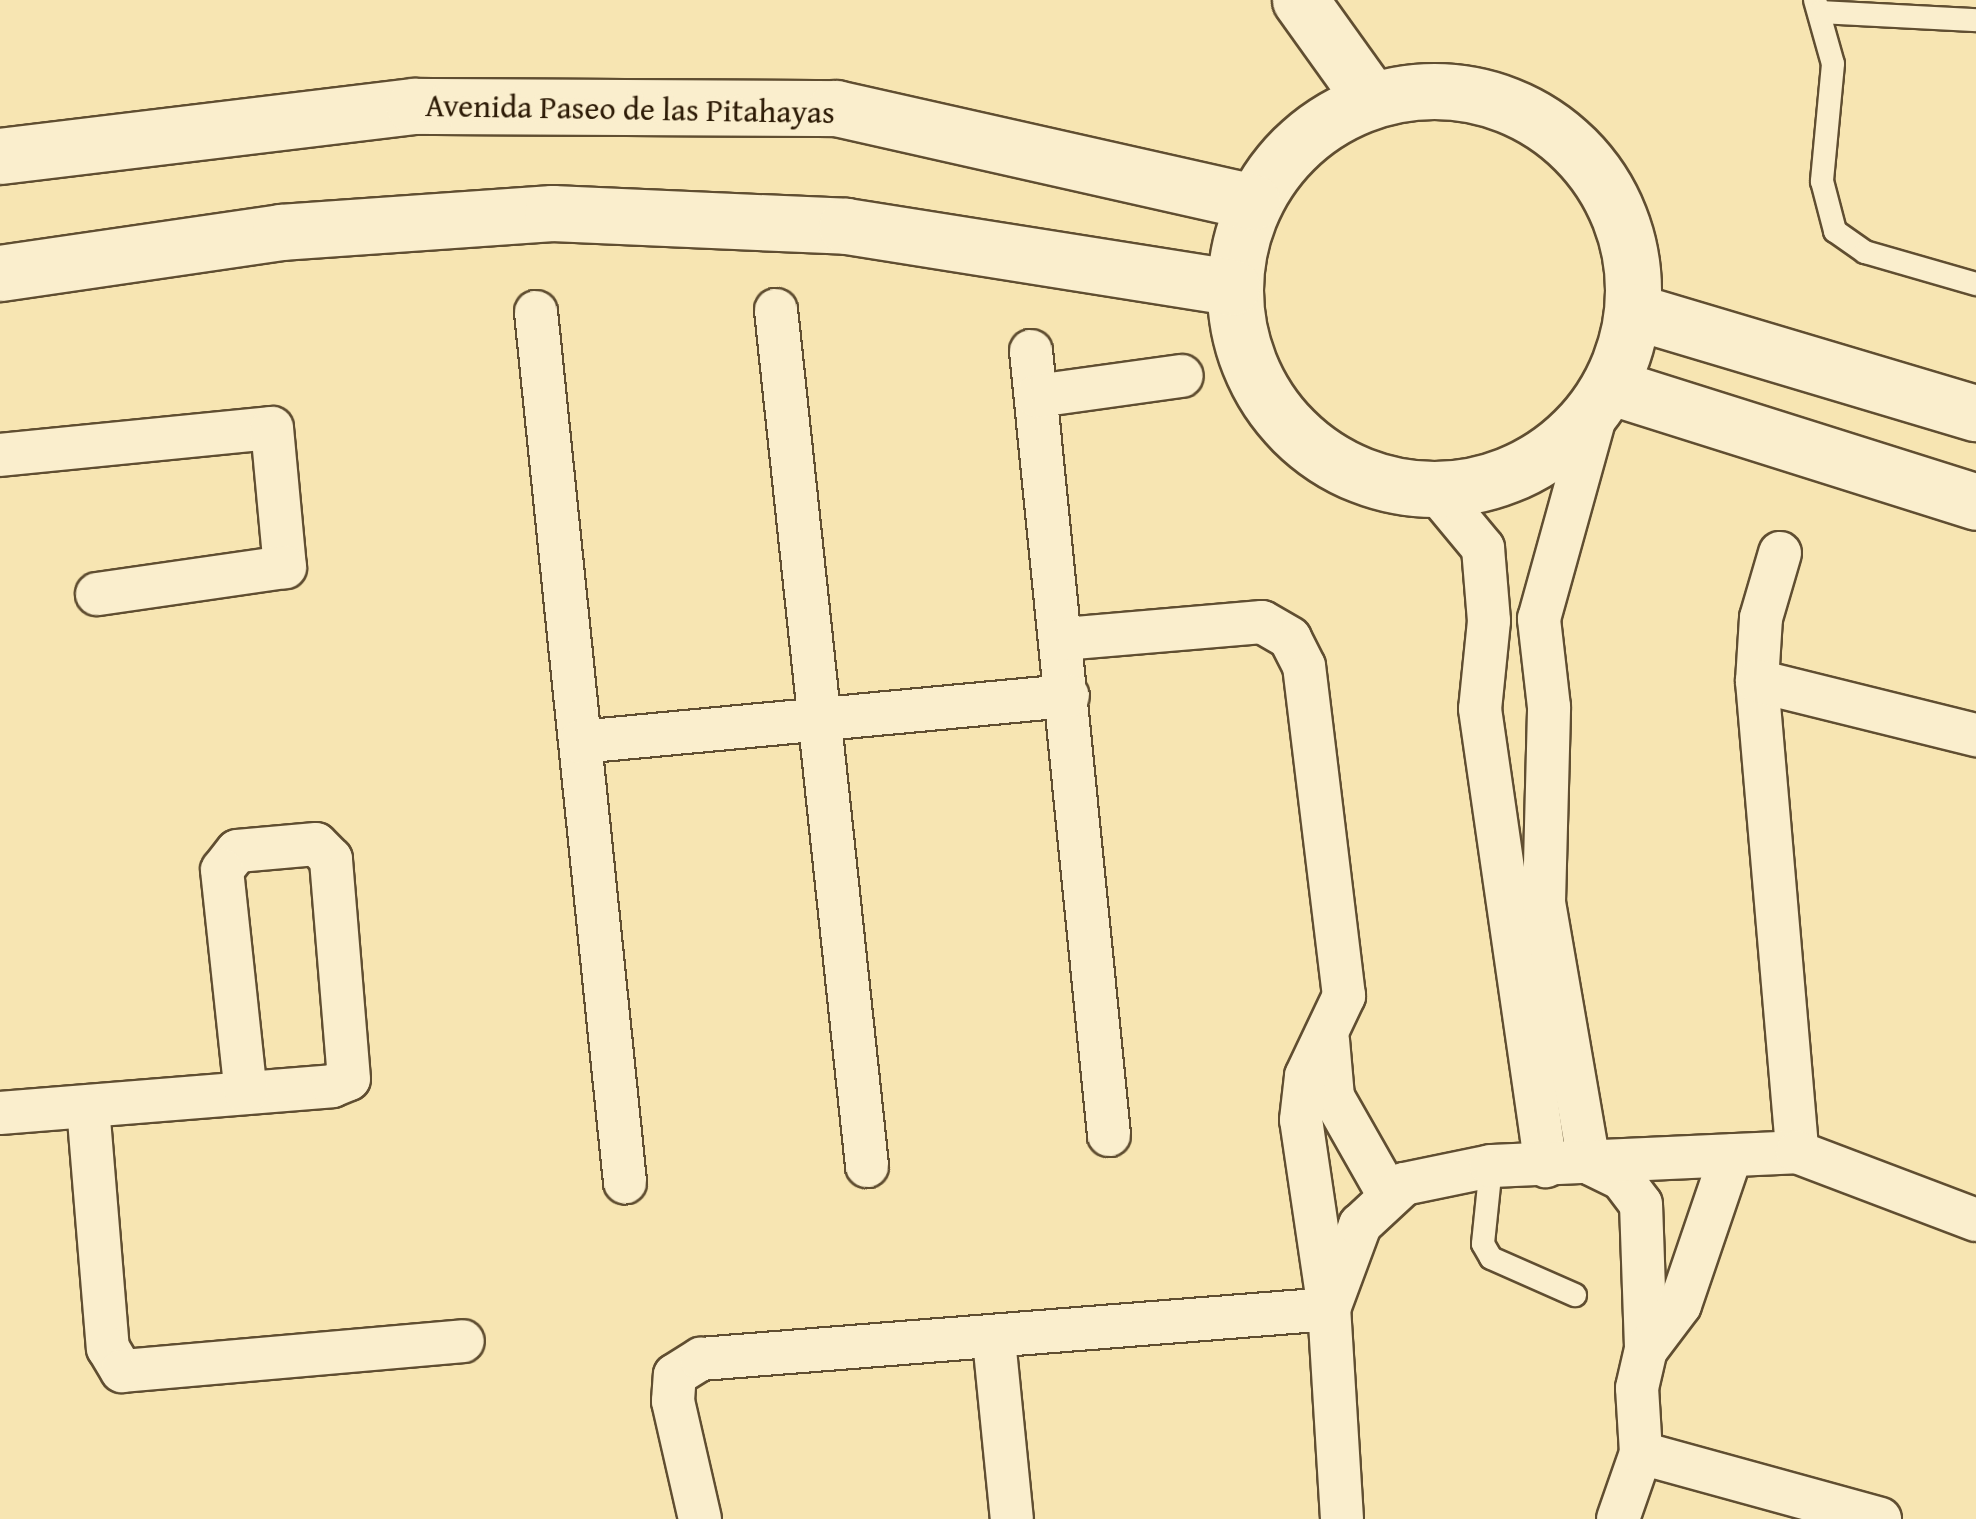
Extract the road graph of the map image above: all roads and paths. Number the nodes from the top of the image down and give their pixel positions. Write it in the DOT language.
graph roads {
  1 [pos="1300,0"];
  2 [pos="1818,6"];
  3 [pos="1976,20"];
  4 [pos="1371,99"];
  5 [pos="0,156"];
  6 [pos="1253,202"];
  7 [pos="0,272"];
  8 [pos="1976,284"];
  9 [pos="1232,287"];
  10 [pos="776,310"];
  11 [pos="1633,311"];
  12 [pos="536,312"];
  13 [pos="1031,352"];
  14 [pos="1182,376"];
  15 [pos="1037,396"];
  16 [pos="1602,404"];
  17 [pos="1976,413"];
  18 [pos="0,455"];
  19 [pos="1434,489"];
  20 [pos="1976,502"];
  21 [pos="1780,552"];
  22 [pos="97,594"];
  23 [pos="1539,619"];
  24 [pos="1490,621"];
  25 [pos="1062,639"];
  26 [pos="1757,680"];
  27 [pos="1068,696"];
  28 [pos="821,720"];
  29 [pos="1976,735"];
  30 [pos="580,742"];
  31 [pos="1328,1039"];
  32 [pos="246,1092"];
  33 [pos="88,1107"];
  34 [pos="0,1113"];
  35 [pos="1109,1135"];
  36 [pos="1797,1152"];
  37 [pos="1730,1155"];
  38 [pos="1589,1162"];
  39 [pos="868,1166"];
  40 [pos="1492,1166"];
  41 [pos="1546,1166"];
  42 [pos="624,1182"];
  43 [pos="1388,1194"];
  44 [pos="1976,1220"];
  45 [pos="1574,1295"];
  46 [pos="1329,1310"];
  47 [pos="994,1340"];
  48 [pos="463,1341"];
  49 [pos="1646,1350"];
  50 [pos="1641,1453"];
  51 [pos="700,1519"];
  52 [pos="1012,1519"];
  53 [pos="1342,1519"];
  54 [pos="1618,1519"];
  55 [pos="1880,1519"];
  1 -- 4 [label="street"];
  2 -- 3 [label="lane"];
  2 -- 8 [label="lane"];
  4 -- 6 [label="street"];
  4 -- 11 [label="street"];
  5 -- 6 [label="street, Avenida Paseo de las Pitahayas"];
  6 -- 9 [label="street"];
  7 -- 9 [label="street"];
  9 -- 19 [label="street"];
  10 -- 28 [label="street"];
  11 -- 16 [label="street"];
  11 -- 17 [label="street"];
  12 -- 30 [label="street"];
  13 -- 15 [label="street"];
  14 -- 15 [label="street"];
  15 -- 25 [label="street"];
  16 -- 19 [label="street"];
  16 -- 20 [label="street"];
  16 -- 23 [label="street"];
  18 -- 22 [label="street"];
  19 -- 24 [label="street"];
  21 -- 26 [label="street"];
  23 -- 24 [label="street"];
  23 -- 38 [label="street"];
  24 -- 41 [label="street"];
  25 -- 27 [label="street"];
  25 -- 31 [label="street"];
  26 -- 29 [label="street"];
  26 -- 36 [label="street"];
  27 -- 28 [label="street"];
  27 -- 35 [label="street"];
  28 -- 30 [label="street"];
  28 -- 39 [label="street"];
  30 -- 42 [label="street"];
  31 -- 43 [label="street"];
  31 -- 46 [label="street"];
  32 -- 32 [label="street"];
  32 -- 33 [label="street"];
  33 -- 34 [label="street"];
  33 -- 48 [label="street"];
  36 -- 37 [label="street"];
  36 -- 44 [label="street"];
  37 -- 38 [label="street"];
  37 -- 49 [label="street"];
  38 -- 41 [label="street"];
  38 -- 49 [label="street"];
  40 -- 41 [label="street"];
  40 -- 43 [label="street"];
  40 -- 45 [label="lane"];
  43 -- 46 [label="street"];
  46 -- 47 [label="street"];
  46 -- 53 [label="street"];
  47 -- 51 [label="street"];
  47 -- 52 [label="street"];
  49 -- 50 [label="street"];
  50 -- 54 [label="street"];
  50 -- 55 [label="street"];
}
